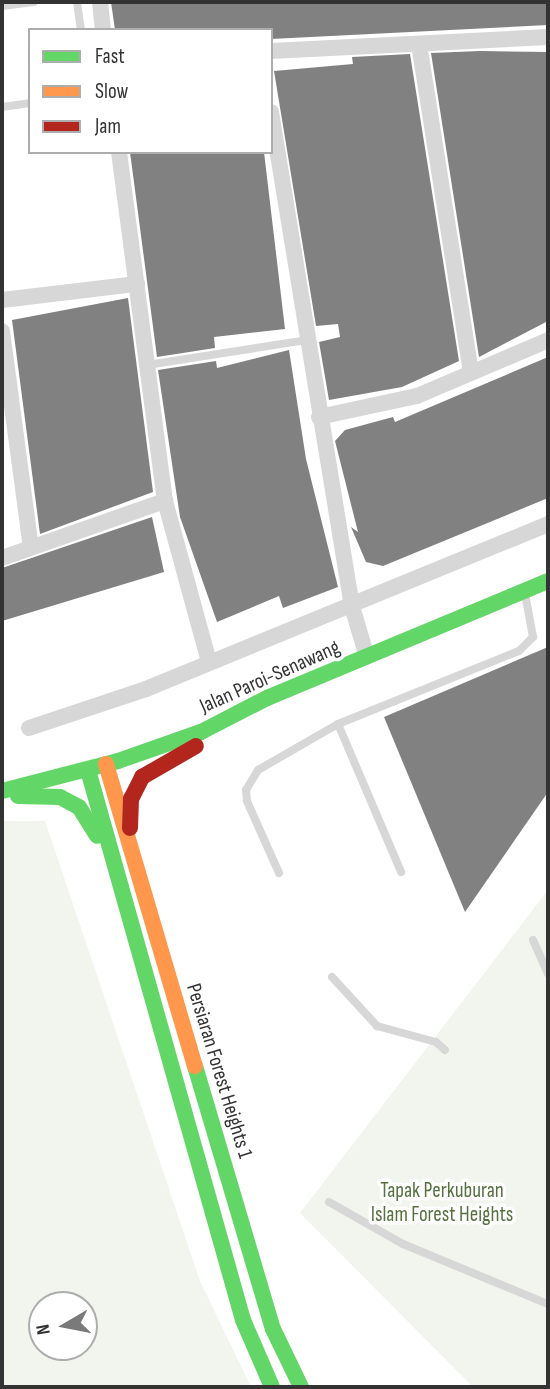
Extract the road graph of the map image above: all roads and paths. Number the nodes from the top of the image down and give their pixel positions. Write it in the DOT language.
graph roads {
  1 [pos="34,2"];
  2 [pos="77,2"];
  3 [pos="100,2"];
  4 [pos="2,6"];
  5 [pos="81,28"];
  6 [pos="103,28"];
  7 [pos="548,37"];
  8 [pos="419,44"];
  9 [pos="273,51"];
  10 [pos="28,103"];
  11 [pos="2,107"];
  12 [pos="273,125"];
  13 [pos="119,154"];
  14 [pos="136,284"];
  15 [pos="2,300"];
  16 [pos="2,331"];
  17 [pos="306,340"];
  18 [pos="548,340"];
  19 [pos="147,365"];
  20 [pos="471,371"];
  21 [pos="319,417"];
  22 [pos="165,501"];
  23 [pos="548,524"];
  24 [pos="31,547"];
  25 [pos="2,558"];
  26 [pos="548,581"];
  27 [pos="524,591"];
  28 [pos="351,603"];
  29 [pos="367,657"];
  30 [pos="209,662"];
  31 [pos="267,698"];
  32 [pos="338,724"];
  33 [pos="29,728"];
  34 [pos="106,764"];
  35 [pos="88,769"];
  36 [pos="2,791"];
  37 [pos="2,798"];
  38 [pos="133,855"];
  39 [pos="279,873"];
  40 [pos="401,873"];
  41 [pos="125,908"];
  42 [pos="533,940"];
  43 [pos="548,974"];
  44 [pos="332,977"];
  45 [pos="445,1050"];
  46 [pos="329,1202"];
  47 [pos="548,1304"];
  48 [pos="272,1387"];
  49 [pos="301,1387"];
  1 -- 4 [label="lane"];
  2 -- 5 [label="lane"];
  3 -- 6 [label="street"];
  7 -- 8 [label="street"];
  8 -- 9 [label="street"];
  8 -- 20 [label="street"];
  10 -- 11 [label="lane"];
  12 -- 17 [label="street"];
  13 -- 14 [label="street"];
  14 -- 15 [label="street"];
  14 -- 19 [label="street"];
  16 -- 24 [label="street"];
  17 -- 19 [label="lane"];
  17 -- 21 [label="street"];
  18 -- 20 [label="street"];
  19 -- 22 [label="street"];
  20 -- 21 [label="street"];
  21 -- 28 [label="street"];
  22 -- 24 [label="street"];
  22 -- 30 [label="street"];
  23 -- 28 [label="street"];
  24 -- 25 [label="street"];
  26 -- 27 [label="street, Jalan Paroi-Senawang"];
  27 -- 29 [label="street, Jalan Paroi-Senawang"];
  27 -- 32 [label="lane"];
  28 -- 29 [label="street"];
  28 -- 30 [label="street"];
  29 -- 31 [label="street, Jalan Paroi-Senawang"];
  30 -- 33 [label="street"];
  31 -- 34 [label="street, Jalan Paroi-Senawang"];
  31 -- 38 [label="street"];
  32 -- 39 [label="lane"];
  32 -- 40 [label="lane"];
  34 -- 35 [label="street, Jalan Paroi-Senawang"];
  34 -- 38 [label="street, Persiaran Forest Heights 1"];
  35 -- 36 [label="street, Jalan Paroi-Senawang"];
  35 -- 41 [label="street, Persiaran Forest Heights 1"];
  37 -- 41 [label="street"];
  38 -- 49 [label="street, Persiaran Forest Heights 1"];
  41 -- 48 [label="street, Persiaran Forest Heights 1"];
  42 -- 43 [label="lane"];
  44 -- 45 [label="lane"];
  46 -- 47 [label="lane"];
}
